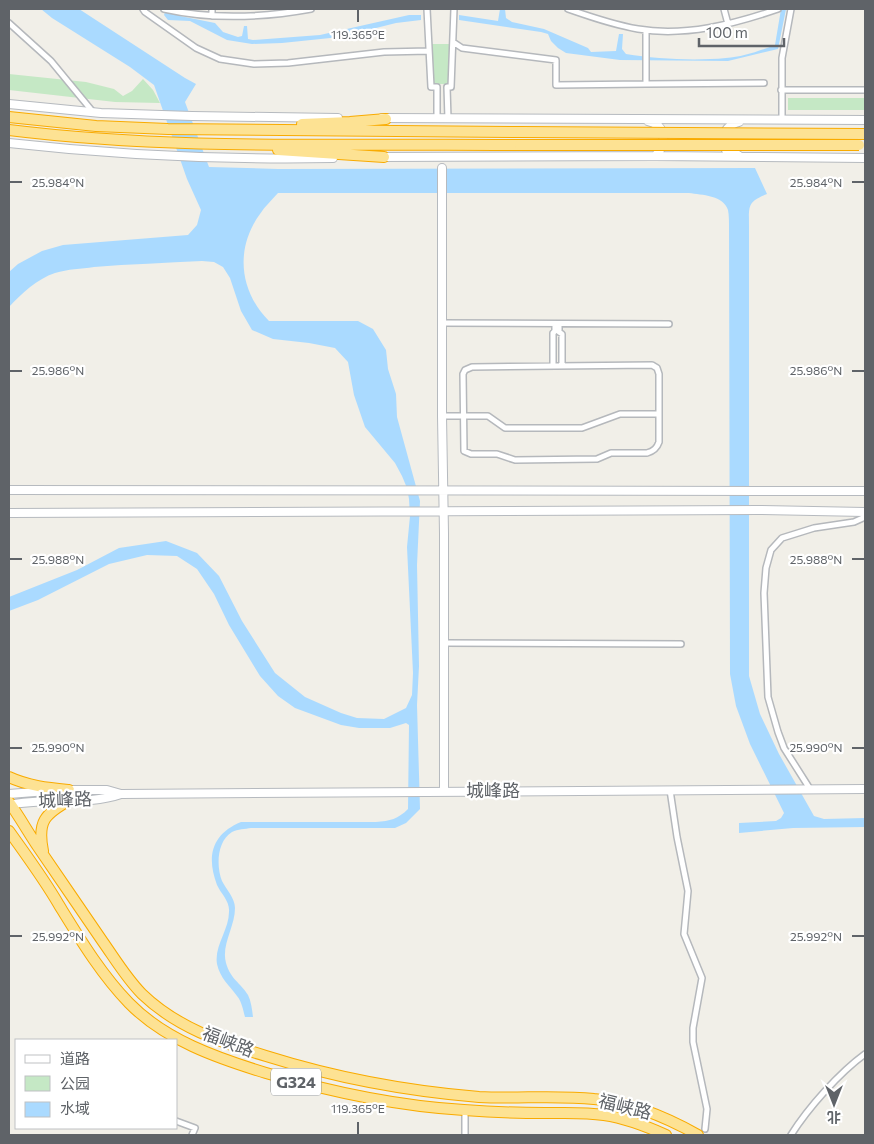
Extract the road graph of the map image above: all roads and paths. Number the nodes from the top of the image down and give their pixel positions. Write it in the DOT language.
graph roads {
  1 [pos="144,9"];
  2 [pos="164,9"];
  3 [pos="212,9"];
  4 [pos="311,9"];
  5 [pos="427,9"];
  6 [pos="454,9"];
  7 [pos="568,9"];
  8 [pos="724,9"];
  9 [pos="778,9"];
  10 [pos="791,9"];
  11 [pos="287,11"];
  12 [pos="212,16"];
  13 [pos="9,23"];
  14 [pos="728,24"];
  15 [pos="646,30"];
  16 [pos="453,42"];
  17 [pos="429,50"];
  18 [pos="764,83"];
  19 [pos="646,84"];
  20 [pos="781,90"];
  21 [pos="865,90"];
  22 [pos="9,104"];
  23 [pos="94,113"];
  24 [pos="9,117"];
  25 [pos="386,118"];
  26 [pos="437,118"];
  27 [pos="448,118"];
  28 [pos="642,119"];
  29 [pos="748,120"];
  30 [pos="782,120"];
  31 [pos="865,120"];
  32 [pos="196,129"];
  33 [pos="9,130"];
  34 [pos="865,134"];
  35 [pos="9,142"];
  36 [pos="225,143"];
  37 [pos="862,145"];
  38 [pos="655,156"];
  39 [pos="384,157"];
  40 [pos="442,157"];
  41 [pos="748,157"];
  42 [pos="865,158"];
  43 [pos="442,168"];
  44 [pos="442,323"];
  45 [pos="557,324"];
  46 [pos="669,324"];
  47 [pos="553,366"];
  48 [pos="562,366"];
  49 [pos="659,414"];
  50 [pos="442,416"];
  51 [pos="463,416"];
  52 [pos="9,490"];
  53 [pos="443,491"];
  54 [pos="865,491"];
  55 [pos="443,512"];
  56 [pos="865,512"];
  57 [pos="9,513"];
  58 [pos="865,517"];
  59 [pos="444,643"];
  60 [pos="681,644"];
  61 [pos="9,777"];
  62 [pos="807,789"];
  63 [pos="865,789"];
  64 [pos="670,790"];
  65 [pos="49,791"];
  66 [pos="444,791"];
  67 [pos="70,795"];
  68 [pos="49,800"];
  69 [pos="9,801"];
  70 [pos="9,831"];
  71 [pos="9,841"];
  72 [pos="44,855"];
  73 [pos="28,857"];
  74 [pos="51,866"];
  75 [pos="39,874"];
  76 [pos="865,1054"];
  77 [pos="465,1110"];
  78 [pos="178,1122"];
  79 [pos="701,1132"];
  80 [pos="192,1135"];
  81 [pos="465,1135"];
  82 [pos="666,1135"];
  83 [pos="791,1135"];
  1 -- 17 [label="street"];
  2 -- 12 [label="street"];
  3 -- 12 [label="street"];
  4 -- 11 [label="street"];
  5 -- 17 [label="street"];
  6 -- 16 [label="street"];
  7 -- 15 [label="street"];
  8 -- 14 [label="street"];
  9 -- 14 [label="street"];
  10 -- 20 [label="street"];
  11 -- 12 [label="street"];
  13 -- 23 [label="street"];
  14 -- 15 [label="street"];
  15 -- 19 [label="street"];
  16 -- 19 [label="street"];
  16 -- 27 [label="street"];
  17 -- 26 [label="street"];
  18 -- 19 [label="street"];
  20 -- 21 [label="street"];
  20 -- 30 [label="street"];
  22 -- 23 [label="main road"];
  23 -- 25 [label="main road"];
  24 -- 32 [label="highway"];
  25 -- 26 [label="main road"];
  25 -- 32 [label="highway"];
  26 -- 27 [label="main road"];
  27 -- 28 [label="main road"];
  28 -- 29 [label="main road"];
  28 -- 38 [label="main road"];
  29 -- 30 [label="main road"];
  29 -- 41 [label="main road"];
  30 -- 31 [label="main road"];
  32 -- 34 [label="highway, bridge"];
  33 -- 36 [label="highway"];
  35 -- 39 [label="main road"];
  36 -- 37 [label="highway, bridge"];
  36 -- 39 [label="highway"];
  38 -- 40 [label="main road"];
  38 -- 41 [label="main road"];
  39 -- 40 [label="main road"];
  40 -- 43 [label="street"];
  41 -- 42 [label="main road"];
  43 -- 44 [label="main road"];
  44 -- 45 [label="street"];
  44 -- 50 [label="main road"];
  45 -- 46 [label="street"];
  45 -- 47 [label="street"];
  45 -- 48 [label="street"];
  47 -- 48 [label="street"];
  47 -- 51 [label="street"];
  48 -- 49 [label="street"];
  49 -- 51 [label="street"];
  49 -- 51 [label="street"];
  50 -- 51 [label="street"];
  50 -- 53 [label="main road"];
  52 -- 53 [label="main road"];
  53 -- 54 [label="main road"];
  53 -- 55 [label="main road"];
  55 -- 56 [label="main road"];
  55 -- 57 [label="main road"];
  55 -- 59 [label="main road"];
  58 -- 62 [label="street"];
  59 -- 60 [label="street"];
  59 -- 66 [label="main road"];
  61 -- 67 [label="highway"];
  62 -- 63 [label="main road, 城峰路"];
  62 -- 64 [label="main road, 城峰路"];
  64 -- 66 [label="main road, 城峰路"];
  64 -- 79 [label="street"];
  65 -- 67 [label="main road, 城峰路"];
  65 -- 68 [label="main road"];
  65 -- 69 [label="main road, 城峰路"];
  66 -- 67 [label="main road, 城峰路"];
  67 -- 68 [label="main road, 城峰路"];
  67 -- 72 [label="highway"];
  68 -- 69 [label="main road, 城峰路"];
  69 -- 72 [label="highway, 福峡路 / G324"];
  70 -- 73 [label="highway, 福峡路 / G324"];
  71 -- 73 [label="highway"];
  72 -- 74 [label="highway, 福峡路 / G324"];
  73 -- 75 [label="highway, 福峡路 / G324"];
  74 -- 75 [label="highway"];
  74 -- 79 [label="highway, 福峡路 / G324"];
  75 -- 77 [label="highway, 福峡路 / G324"];
  76 -- 83 [label="street"];
  77 -- 81 [label="street"];
  77 -- 82 [label="highway, 福峡路 / G324"];
  78 -- 80 [label="street"];
}
